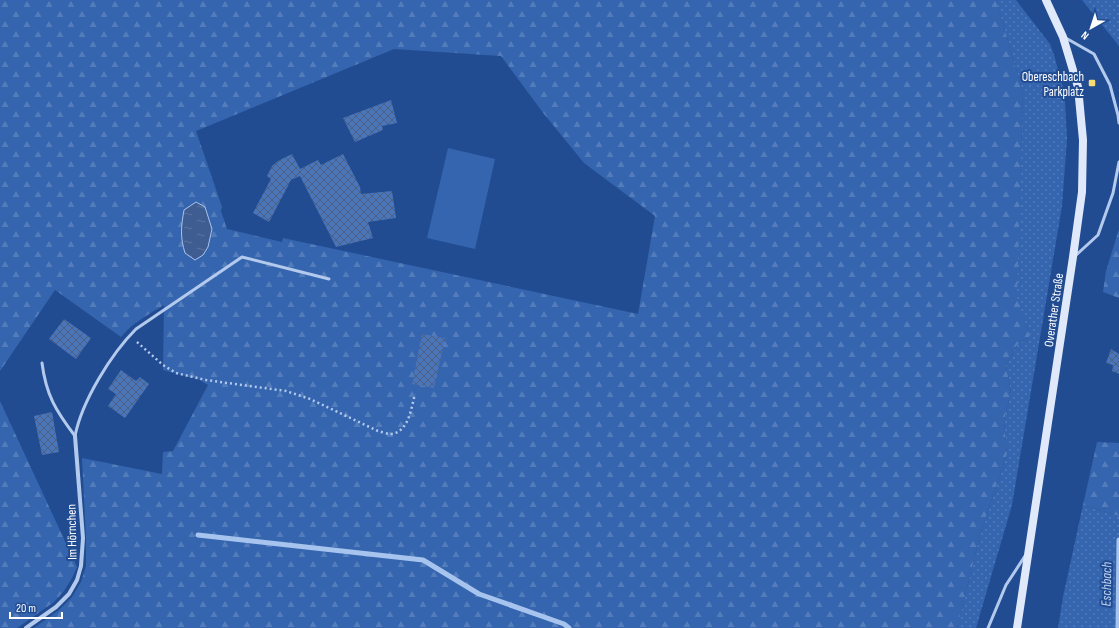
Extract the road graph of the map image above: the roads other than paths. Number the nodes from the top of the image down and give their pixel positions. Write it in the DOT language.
graph roads {
  1 [pos="1046,0"];
  2 [pos="1063,37"];
  3 [pos="1119,123"];
  4 [pos="1119,162"];
  5 [pos="1073,257"];
  6 [pos="329,279"];
  7 [pos="42,363"];
  8 [pos="76,436"];
  9 [pos="1029,551"];
  10 [pos="26,628"];
  11 [pos="988,628"];
  12 [pos="1017,628"];
  1 -- 2 [label="main road, Overather Straße"];
  2 -- 3 [label="lane"];
  2 -- 5 [label="main road, Overather Straße"];
  4 -- 5 [label="lane"];
  5 -- 9 [label="main road, Overather Straße"];
  6 -- 8 [label="lane"];
  7 -- 8 [label="lane"];
  8 -- 10 [label="street, Im Hörnchen"];
  9 -- 11 [label="lane"];
  9 -- 12 [label="main road, Overather Straße"];
}
